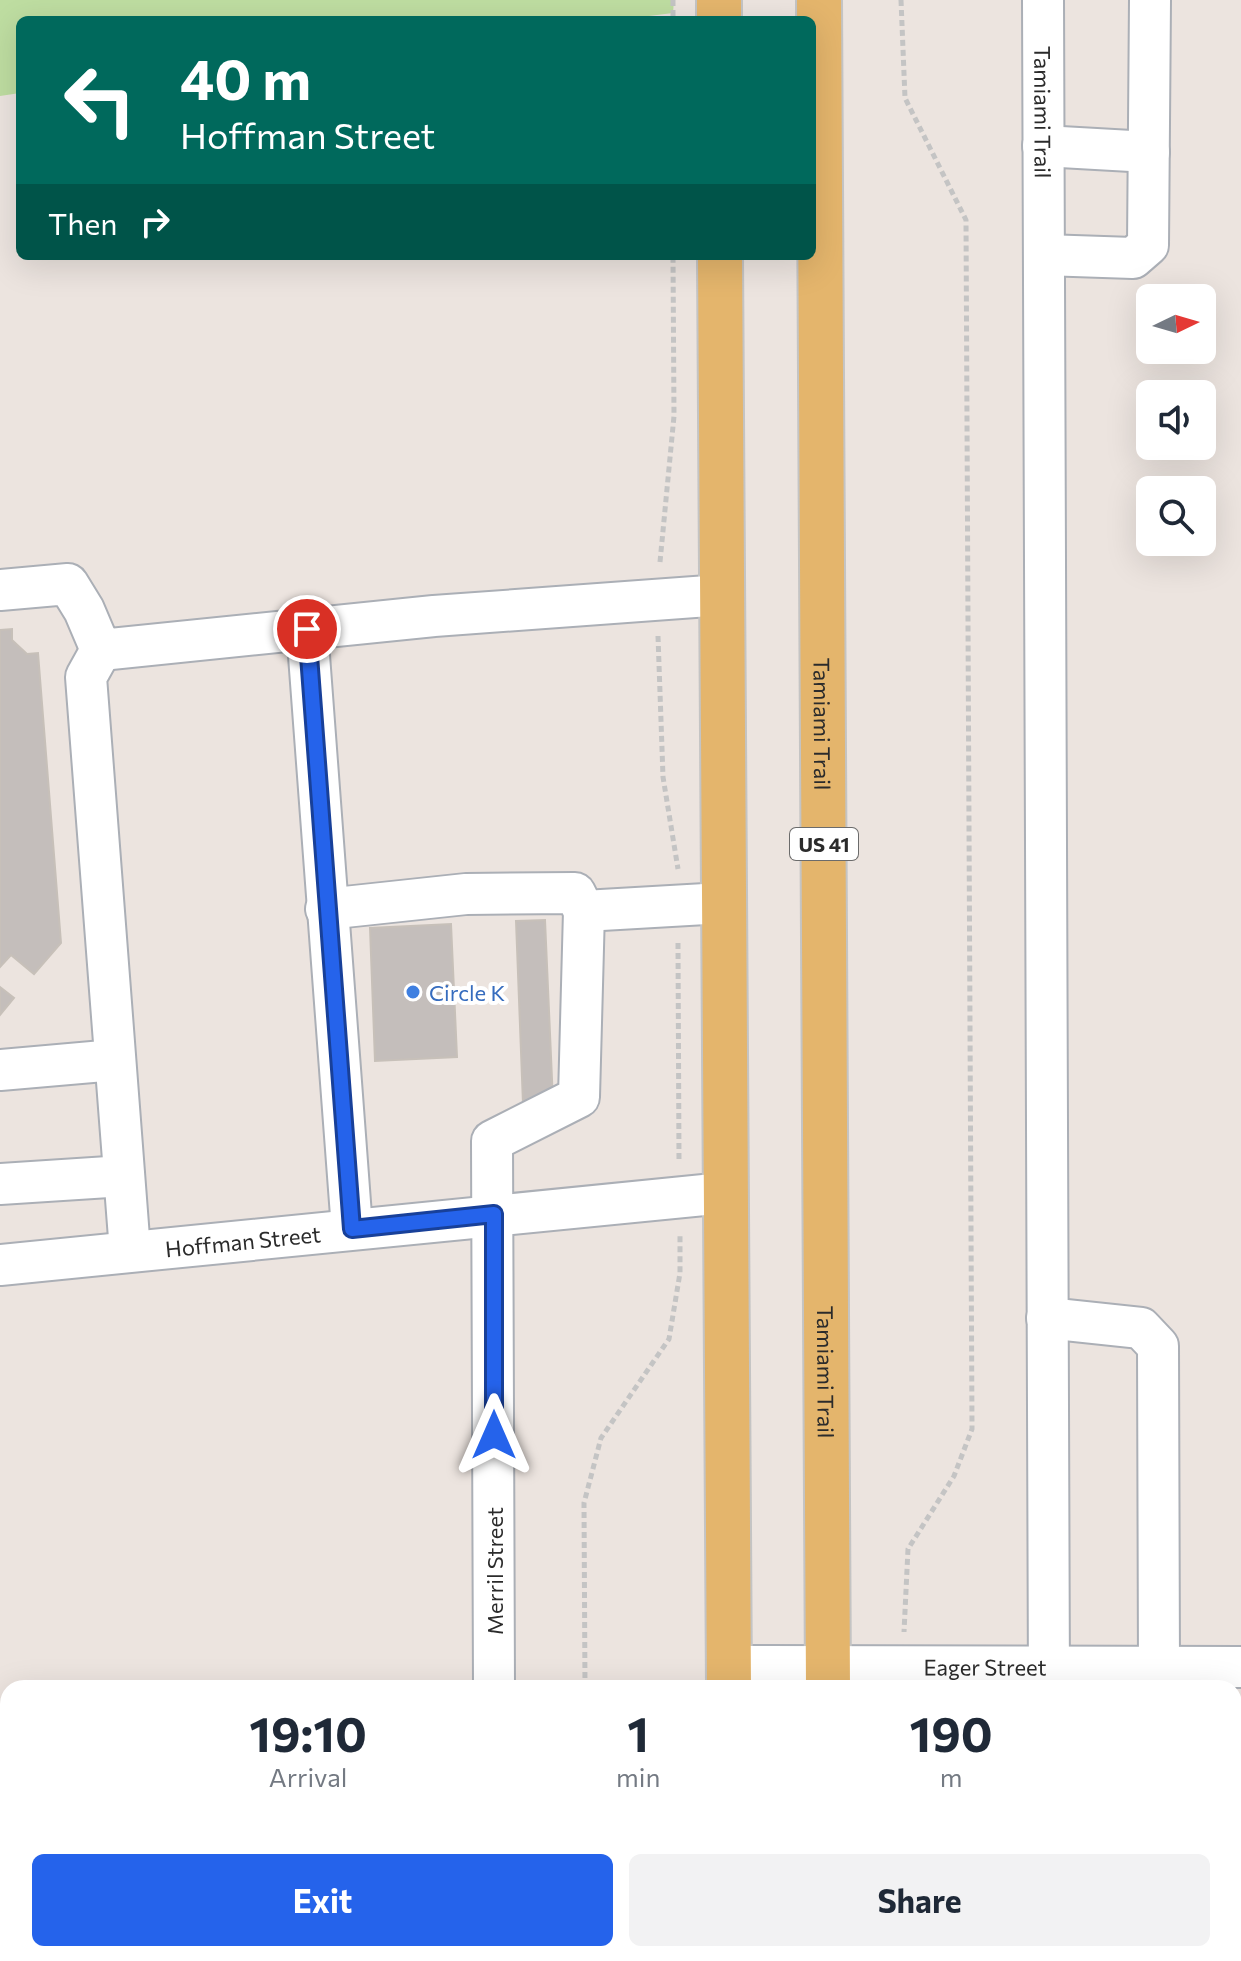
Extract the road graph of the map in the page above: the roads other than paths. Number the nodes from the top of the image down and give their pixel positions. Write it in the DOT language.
graph roads {
  1 [pos="819,0"];
  2 [pos="1043,0"];
  3 [pos="1150,0"];
  4 [pos="1043,146"];
  5 [pos="1149,152"];
  6 [pos="1044,255"];
  7 [pos="720,260"];
  8 [pos="0,590"];
  9 [pos="722,595"];
  10 [pos="307,629"];
  11 [pos="101,650"];
  12 [pos="723,903"];
  13 [pos="326,909"];
  14 [pos="584,911"];
  15 [pos="115,1060"];
  16 [pos="0,1070"];
  17 [pos="124,1176"];
  18 [pos="0,1184"];
  19 [pos="724,1193"];
  20 [pos="494,1214"];
  21 [pos="352,1229"];
  22 [pos="130,1251"];
  23 [pos="0,1265"];
  24 [pos="1047,1318"];
  25 [pos="1159,1667"];
  26 [pos="1232,1674"];
  27 [pos="729,1677"];
  28 [pos="828,1677"];
  29 [pos="1049,1677"];
  30 [pos="494,1680"];
  1 -- 28 [label="main road, Tamiami Trail / US 41"];
  2 -- 4 [label="street, Tamiami Trail"];
  3 -- 5 [label="street"];
  4 -- 5 [label="street"];
  4 -- 6 [label="street, Tamiami Trail"];
  5 -- 6 [label="street"];
  6 -- 24 [label="street, Tamiami Trail"];
  7 -- 9 [label="main road"];
  8 -- 11 [label="street"];
  9 -- 10 [label="street"];
  9 -- 12 [label="main road"];
  10 -- 11 [label="street"];
  10 -- 13 [label="street"];
  11 -- 15 [label="street"];
  12 -- 14 [label="street"];
  12 -- 19 [label="main road"];
  13 -- 14 [label="street"];
  13 -- 21 [label="street"];
  14 -- 20 [label="street, Merril Street"];
  15 -- 16 [label="street"];
  15 -- 17 [label="street"];
  17 -- 18 [label="street"];
  17 -- 22 [label="street"];
  19 -- 20 [label="street, Hoffman Street"];
  19 -- 27 [label="main road"];
  20 -- 21 [label="street, Hoffman Street"];
  20 -- 30 [label="street, Merril Street"];
  21 -- 22 [label="street, Hoffman Street"];
  22 -- 23 [label="street, Hoffman Street"];
  24 -- 25 [label="street"];
  24 -- 29 [label="street, Tamiami Trail"];
  25 -- 26 [label="street, Eager Street"];
  25 -- 29 [label="street, Eager Street"];
  27 -- 28 [label="street, Eager Street"];
  28 -- 29 [label="street, Eager Street"];
}
